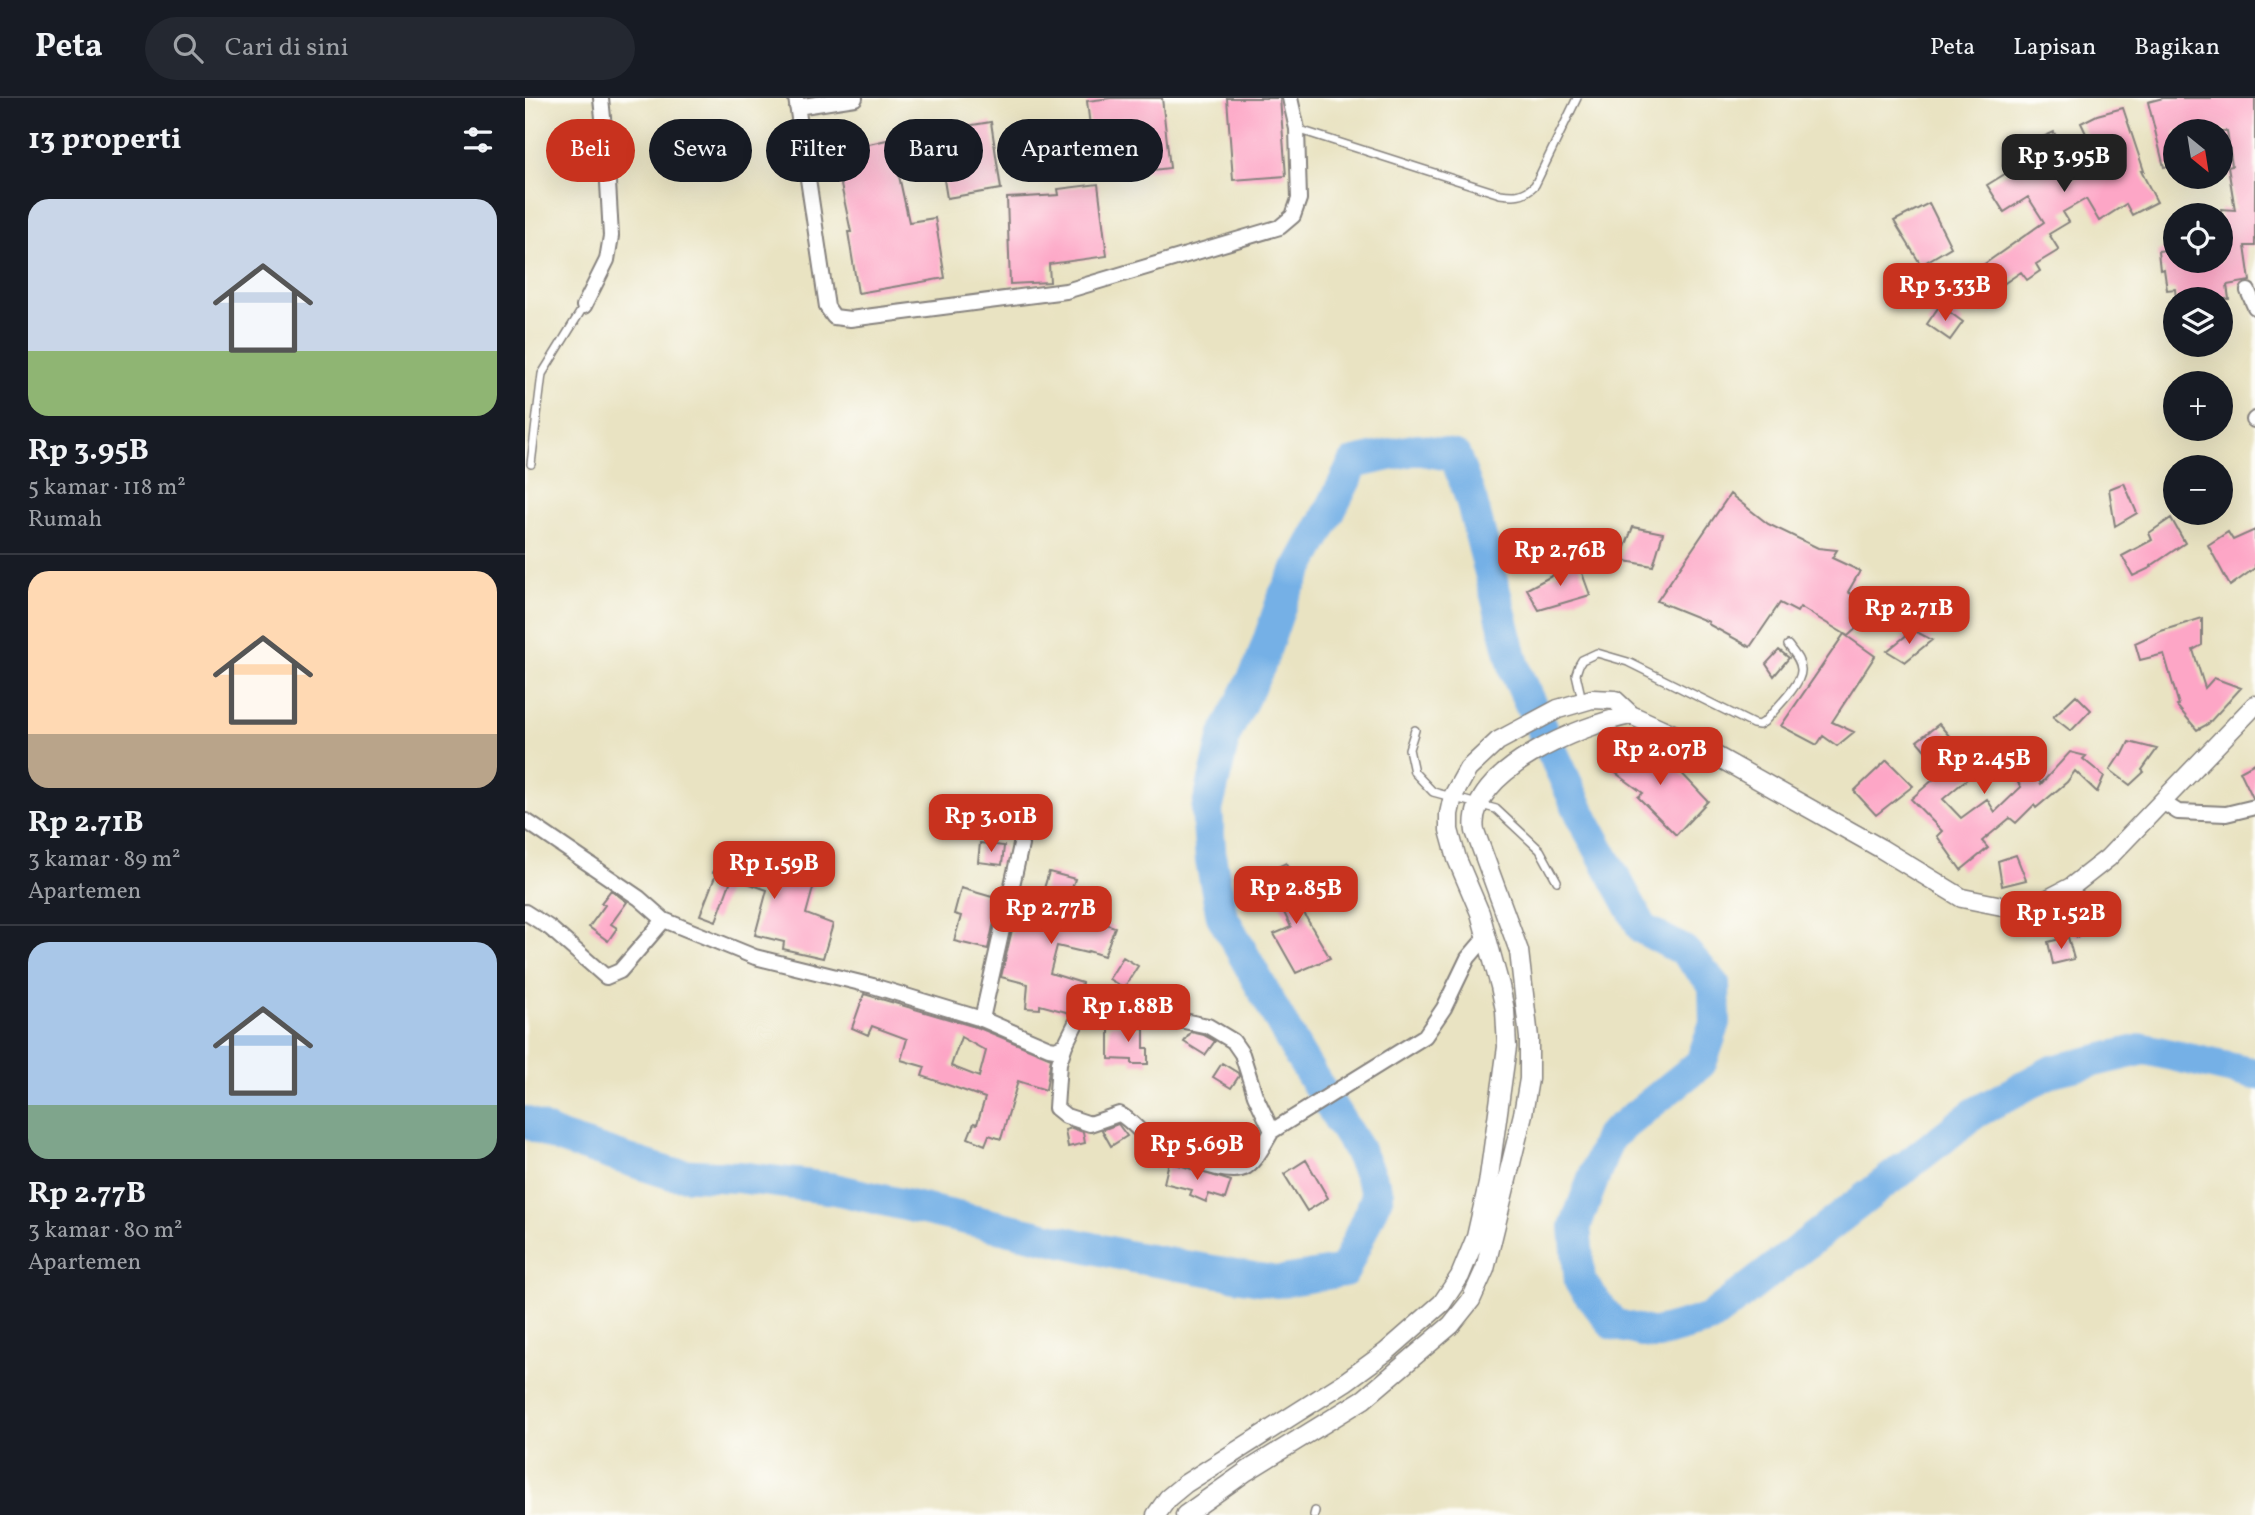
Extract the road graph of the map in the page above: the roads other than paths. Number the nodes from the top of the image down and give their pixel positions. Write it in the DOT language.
graph roads {
  1 [pos="600,98"];
  2 [pos="855,98"];
  3 [pos="1290,98"];
  4 [pos="1577,98"];
  5 [pos="796,102"];
  6 [pos="1297,129"];
  7 [pos="2248,291"];
  8 [pos="584,306"];
  9 [pos="2255,307"];
  10 [pos="531,464"];
  11 [pos="1789,645"];
  12 [pos="1583,702"];
  13 [pos="2255,705"];
  14 [pos="1631,715"];
  15 [pos="1415,730"];
  16 [pos="1453,796"];
  17 [pos="1477,802"];
  18 [pos="2164,803"];
  19 [pos="2255,807"];
  20 [pos="526,821"];
  21 [pos="1021,845"];
  22 [pos="1557,881"];
  23 [pos="525,912"];
  24 [pos="664,920"];
  25 [pos="1486,937"];
  26 [pos="982,1019"];
  27 [pos="1065,1045"];
  28 [pos="1272,1131"];
  29 [pos="1156,1515"];
  30 [pos="1185,1515"];
  1 -- 8 [label="street"];
  2 -- 5 [label="street"];
  3 -- 6 [label="street"];
  4 -- 6 [label="lane"];
  5 -- 6 [label="street"];
  7 -- 9 [label="street"];
  8 -- 10 [label="lane"];
  11 -- 12 [label="lane"];
  12 -- 14 [label="street"];
  12 -- 16 [label="street"];
  13 -- 18 [label="street"];
  14 -- 17 [label="street"];
  14 -- 18 [label="street"];
  15 -- 16 [label="lane"];
  16 -- 17 [label="lane"];
  16 -- 25 [label="street"];
  17 -- 22 [label="lane"];
  17 -- 30 [label="street"];
  18 -- 19 [label="street"];
  20 -- 24 [label="street"];
  21 -- 26 [label="street"];
  23 -- 24 [label="street"];
  24 -- 26 [label="street"];
  25 -- 28 [label="street"];
  25 -- 29 [label="street"];
  26 -- 27 [label="street"];
  27 -- 28 [label="street"];
  27 -- 28 [label="street"];
}
